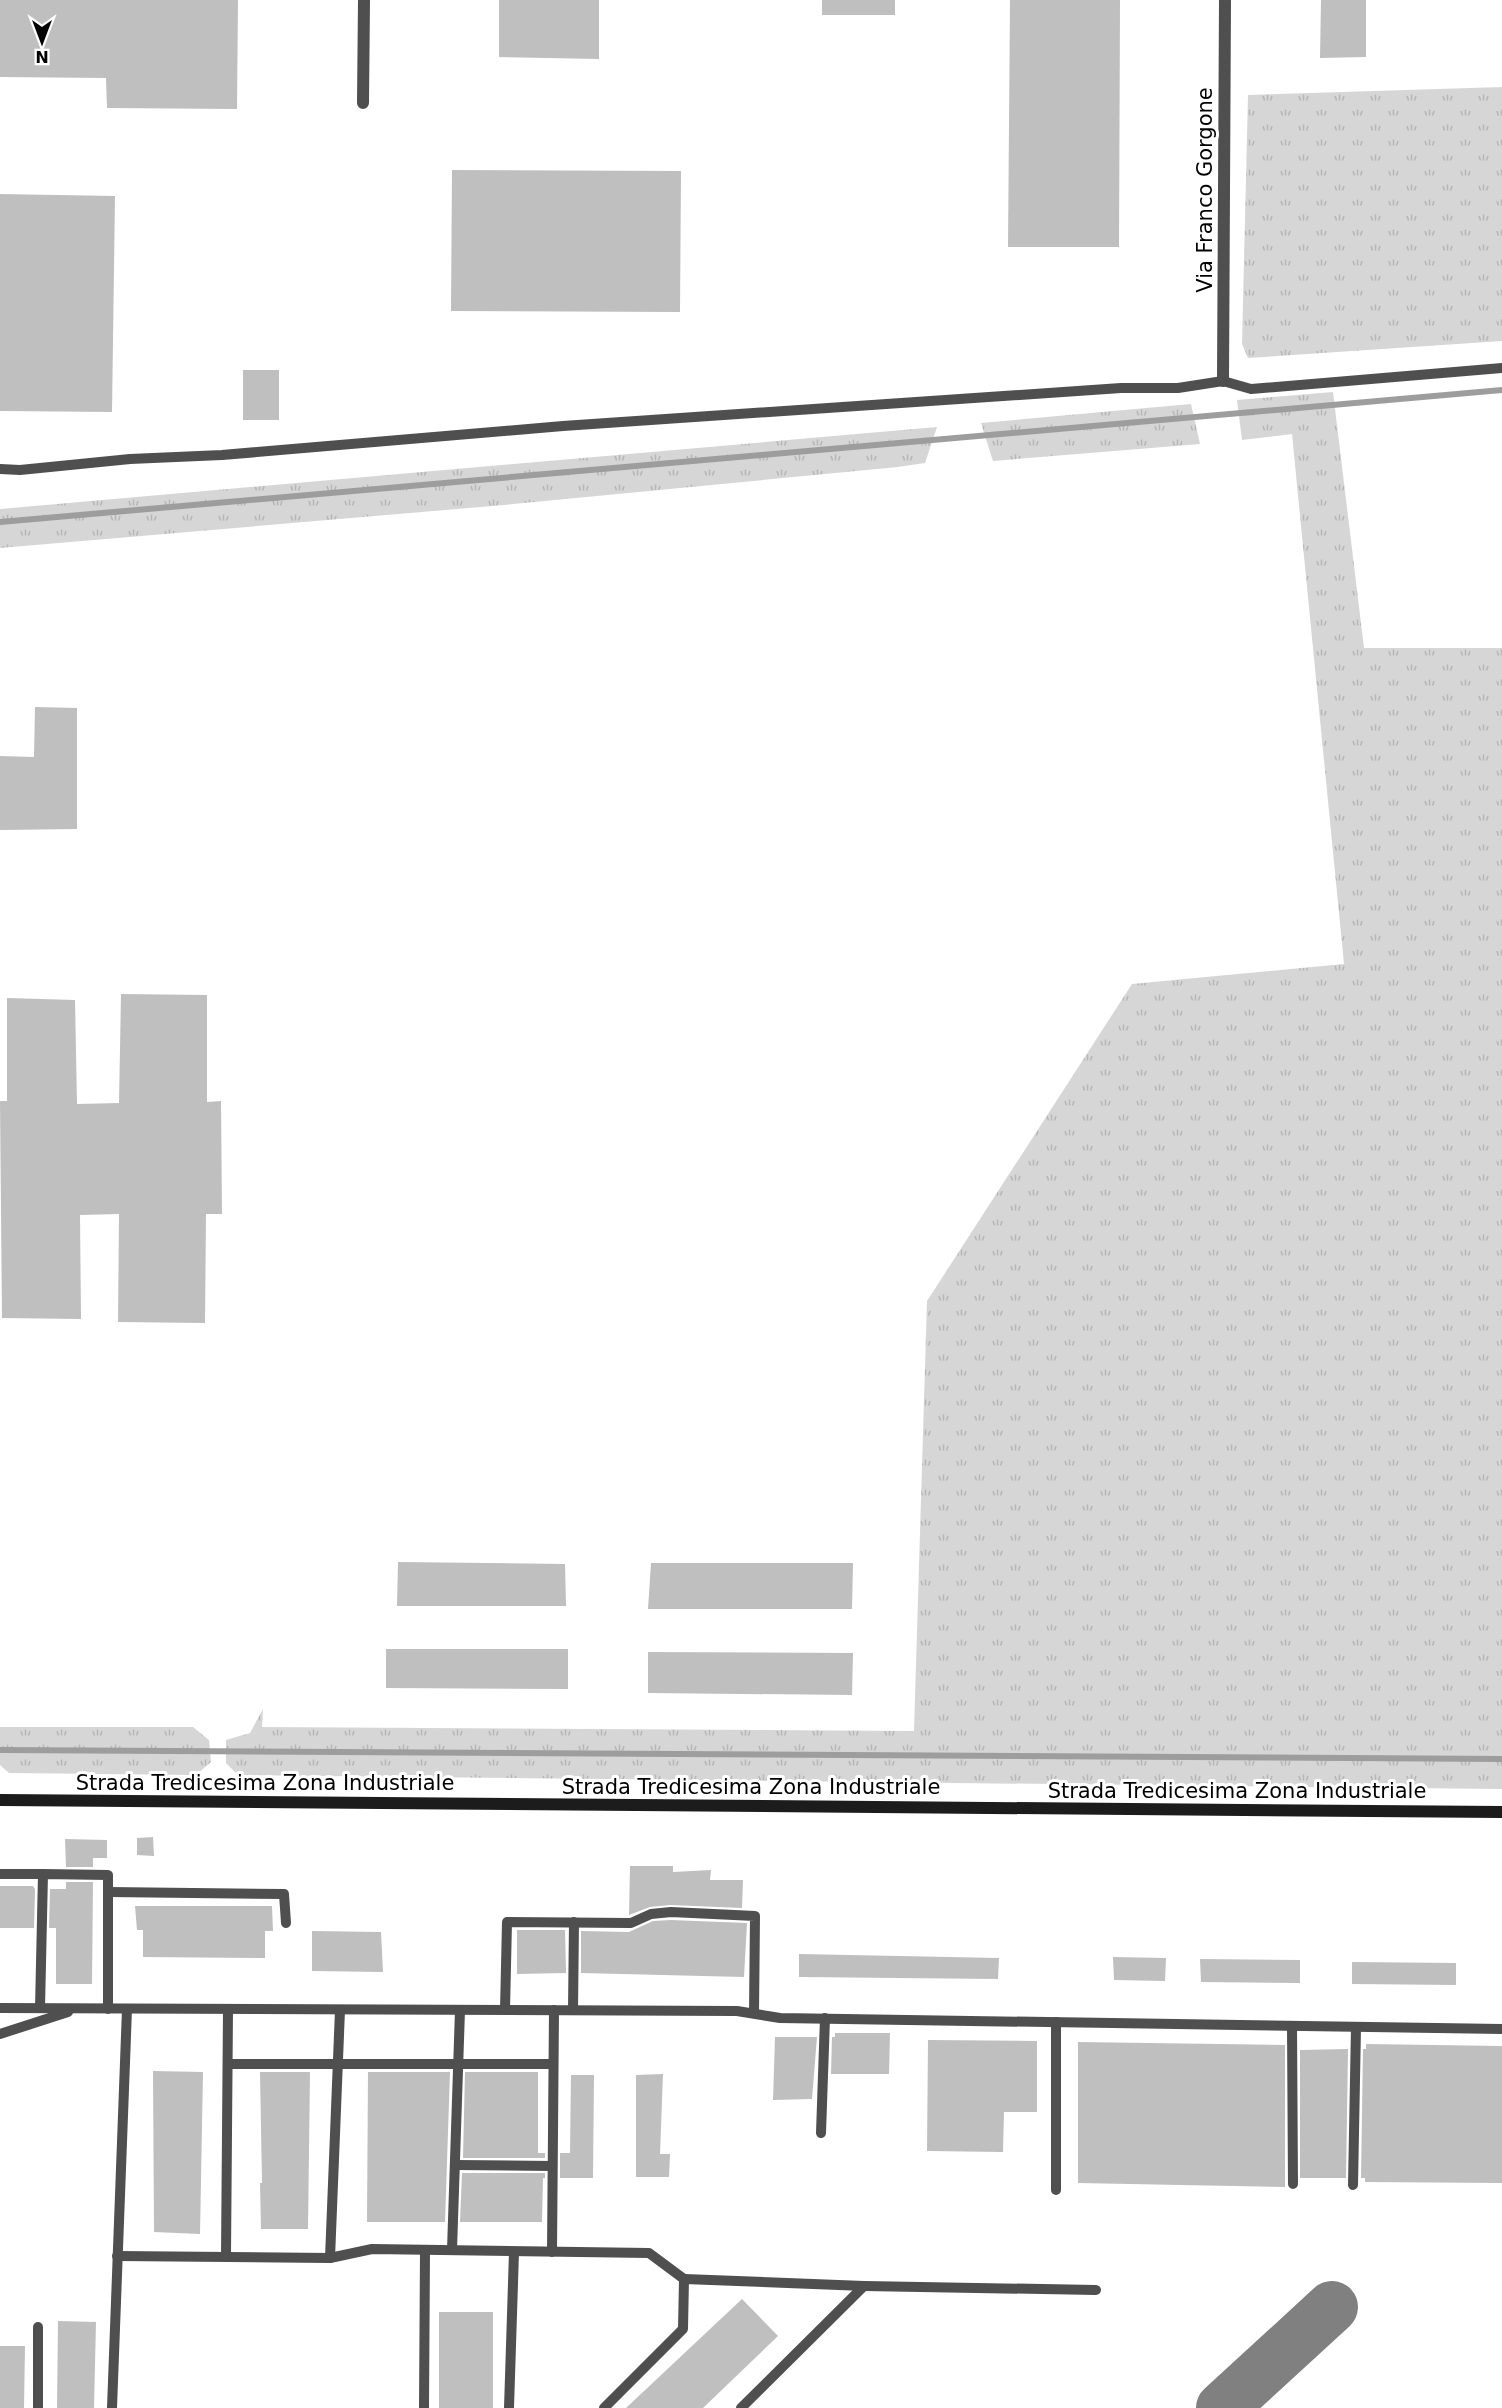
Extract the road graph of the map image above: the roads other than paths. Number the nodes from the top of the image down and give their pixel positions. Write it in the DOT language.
graph roads {
  1 [pos="364,0"];
  2 [pos="1225,0"];
  3 [pos="363,103"];
  4 [pos="1502,368"];
  5 [pos="1223,381"];
  6 [pos="0,469"];
  7 [pos="0,1800"];
  8 [pos="1502,1812"];
  9 [pos="0,1874"];
  10 [pos="44,1874"];
  11 [pos="108,1892"];
  12 [pos="574,1922"];
  13 [pos="286,1923"];
  14 [pos="0,2008"];
  15 [pos="40,2008"];
  16 [pos="78,2009"];
  17 [pos="108,2009"];
  18 [pos="126,2009"];
  19 [pos="228,2009"];
  20 [pos="340,2010"];
  21 [pos="460,2010"];
  22 [pos="505,2010"];
  23 [pos="554,2010"];
  24 [pos="573,2010"];
  25 [pos="753,2013"];
  26 [pos="825,2018"];
  27 [pos="1056,2022"];
  28 [pos="1292,2026"];
  29 [pos="1356,2027"];
  30 [pos="1502,2029"];
  31 [pos="0,2034"];
  32 [pos="459,2063"];
  33 [pos="228,2064"];
  34 [pos="338,2064"];
  35 [pos="553,2064"];
  36 [pos="821,2133"];
  37 [pos="456,2165"];
  38 [pos="551,2166"];
  39 [pos="1293,2184"];
  40 [pos="1353,2185"];
  41 [pos="1056,2190"];
  42 [pos="452,2250"];
  43 [pos="424,2251"];
  44 [pos="514,2252"];
  45 [pos="552,2252"];
  46 [pos="117,2256"];
  47 [pos="226,2256"];
  48 [pos="330,2258"];
  49 [pos="684,2279"];
  50 [pos="864,2286"];
  51 [pos="1096,2290"];
  52 [pos="38,2327"];
  53 [pos="38,2408"];
  54 [pos="112,2408"];
  55 [pos="424,2408"];
  56 [pos="509,2408"];
  57 [pos="604,2408"];
  58 [pos="741,2408"];
  1 -- 3 [label="street"];
  2 -- 5 [label="street, Via Franco Gorgone"];
  4 -- 5 [label="lane"];
  5 -- 6 [label="lane"];
  7 -- 8 [label="street, Strada Tredicesima Zona Industriale"];
  9 -- 10 [label="lane"];
  10 -- 11 [label="lane"];
  10 -- 15 [label="lane"];
  11 -- 13 [label="lane"];
  11 -- 17 [label="lane"];
  12 -- 22 [label="lane"];
  12 -- 24 [label="lane"];
  12 -- 25 [label="lane"];
  14 -- 15 [label="lane"];
  15 -- 16 [label="lane"];
  16 -- 17 [label="lane"];
  16 -- 31 [label="lane"];
  17 -- 18 [label="lane"];
  18 -- 19 [label="lane"];
  18 -- 46 [label="lane"];
  19 -- 20 [label="lane"];
  19 -- 33 [label="lane"];
  20 -- 21 [label="lane"];
  20 -- 34 [label="lane"];
  21 -- 22 [label="lane"];
  21 -- 32 [label="lane"];
  22 -- 23 [label="lane"];
  23 -- 24 [label="lane"];
  23 -- 35 [label="lane"];
  24 -- 25 [label="lane"];
  25 -- 26 [label="lane"];
  26 -- 27 [label="lane"];
  26 -- 36 [label="lane"];
  27 -- 28 [label="lane"];
  27 -- 41 [label="lane"];
  28 -- 29 [label="lane"];
  28 -- 39 [label="lane"];
  29 -- 30 [label="lane"];
  29 -- 40 [label="lane"];
  32 -- 34 [label="lane"];
  32 -- 35 [label="lane"];
  32 -- 37 [label="lane"];
  33 -- 34 [label="lane"];
  33 -- 47 [label="lane"];
  34 -- 48 [label="lane"];
  35 -- 38 [label="lane"];
  37 -- 38 [label="lane"];
  37 -- 42 [label="lane"];
  38 -- 45 [label="lane"];
  42 -- 43 [label="lane"];
  42 -- 44 [label="lane"];
  43 -- 48 [label="lane"];
  43 -- 55 [label="lane"];
  44 -- 45 [label="lane"];
  44 -- 56 [label="lane"];
  45 -- 49 [label="lane"];
  46 -- 47 [label="lane"];
  46 -- 54 [label="lane"];
  47 -- 48 [label="lane"];
  49 -- 50 [label="lane"];
  49 -- 57 [label="lane"];
  50 -- 51 [label="lane"];
  50 -- 58 [label="lane"];
  52 -- 53 [label="lane"];
}
